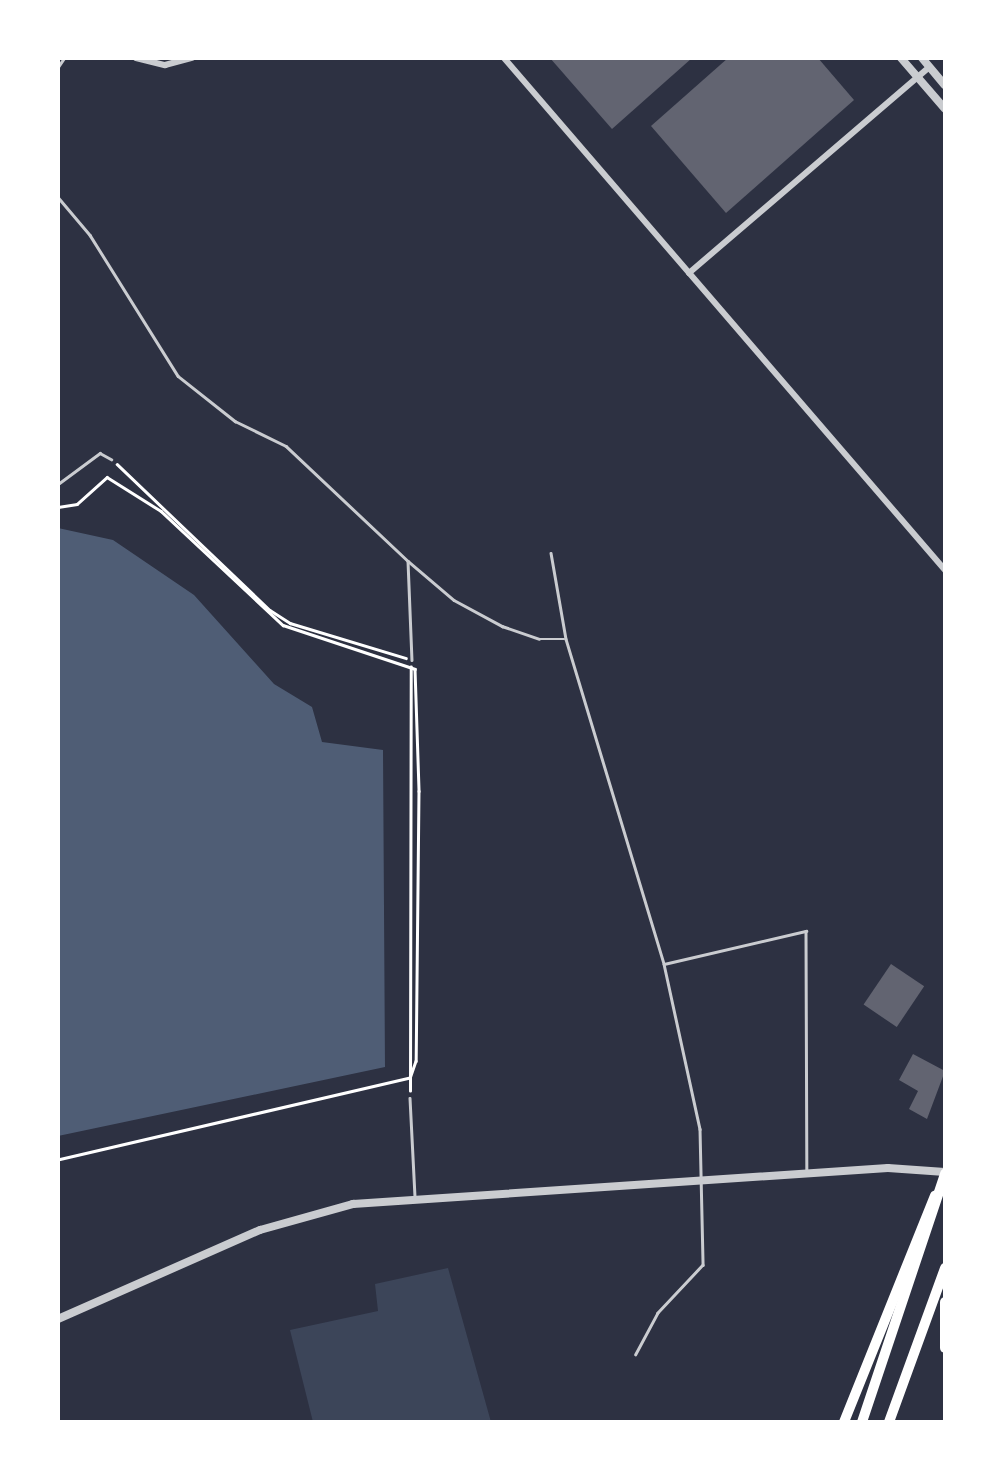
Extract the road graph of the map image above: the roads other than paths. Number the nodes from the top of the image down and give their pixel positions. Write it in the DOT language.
graph roads {
  1 [pos="64,58"];
  2 [pos="136,58"];
  3 [pos="504,58"];
  4 [pos="901,58"];
  5 [pos="922,58"];
  6 [pos="190,59"];
  7 [pos="58,67"];
  8 [pos="929,67"];
  9 [pos="918,77"];
  10 [pos="945,85"];
  11 [pos="945,109"];
  12 [pos="58,198"];
  13 [pos="690,273"];
  14 [pos="111,459"];
  15 [pos="58,484"];
  16 [pos="551,553"];
  17 [pos="408,561"];
  18 [pos="945,570"];
  19 [pos="566,639"];
  20 [pos="412,660"];
  21 [pos="664,964"];
  22 [pos="410,1098"];
  23 [pos="807,1173"];
  24 [pos="945,1173"];
  25 [pos="702,1179"];
  26 [pos="939,1190"];
  27 [pos="415,1196"];
  28 [pos="945,1268"];
  29 [pos="945,1302"];
  30 [pos="58,1320"];
  31 [pos="945,1348"];
  32 [pos="636,1354"];
  33 [pos="844,1422"];
  34 [pos="862,1422"];
  35 [pos="889,1422"];
  1 -- 7 [label="lane"];
  2 -- 6 [label="street"];
  3 -- 13 [label="street"];
  4 -- 9 [label="street"];
  5 -- 8 [label="street"];
  8 -- 9 [label="street"];
  8 -- 10 [label="street"];
  9 -- 11 [label="street"];
  9 -- 13 [label="street"];
  12 -- 17 [label="lane"];
  13 -- 18 [label="street"];
  14 -- 15 [label="lane"];
  16 -- 19 [label="lane"];
  17 -- 19 [label="lane"];
  17 -- 20 [label="lane"];
  19 -- 21 [label="lane"];
  21 -- 23 [label="lane"];
  21 -- 25 [label="lane"];
  22 -- 27 [label="lane"];
  23 -- 24 [label="street"];
  23 -- 25 [label="street"];
  24 -- 26 [label="main road"];
  25 -- 27 [label="street"];
  25 -- 32 [label="lane"];
  26 -- 33 [label="main road"];
  26 -- 34 [label="main road"];
  27 -- 30 [label="street"];
  28 -- 35 [label="main road"];
  29 -- 31 [label="main road"];
}
